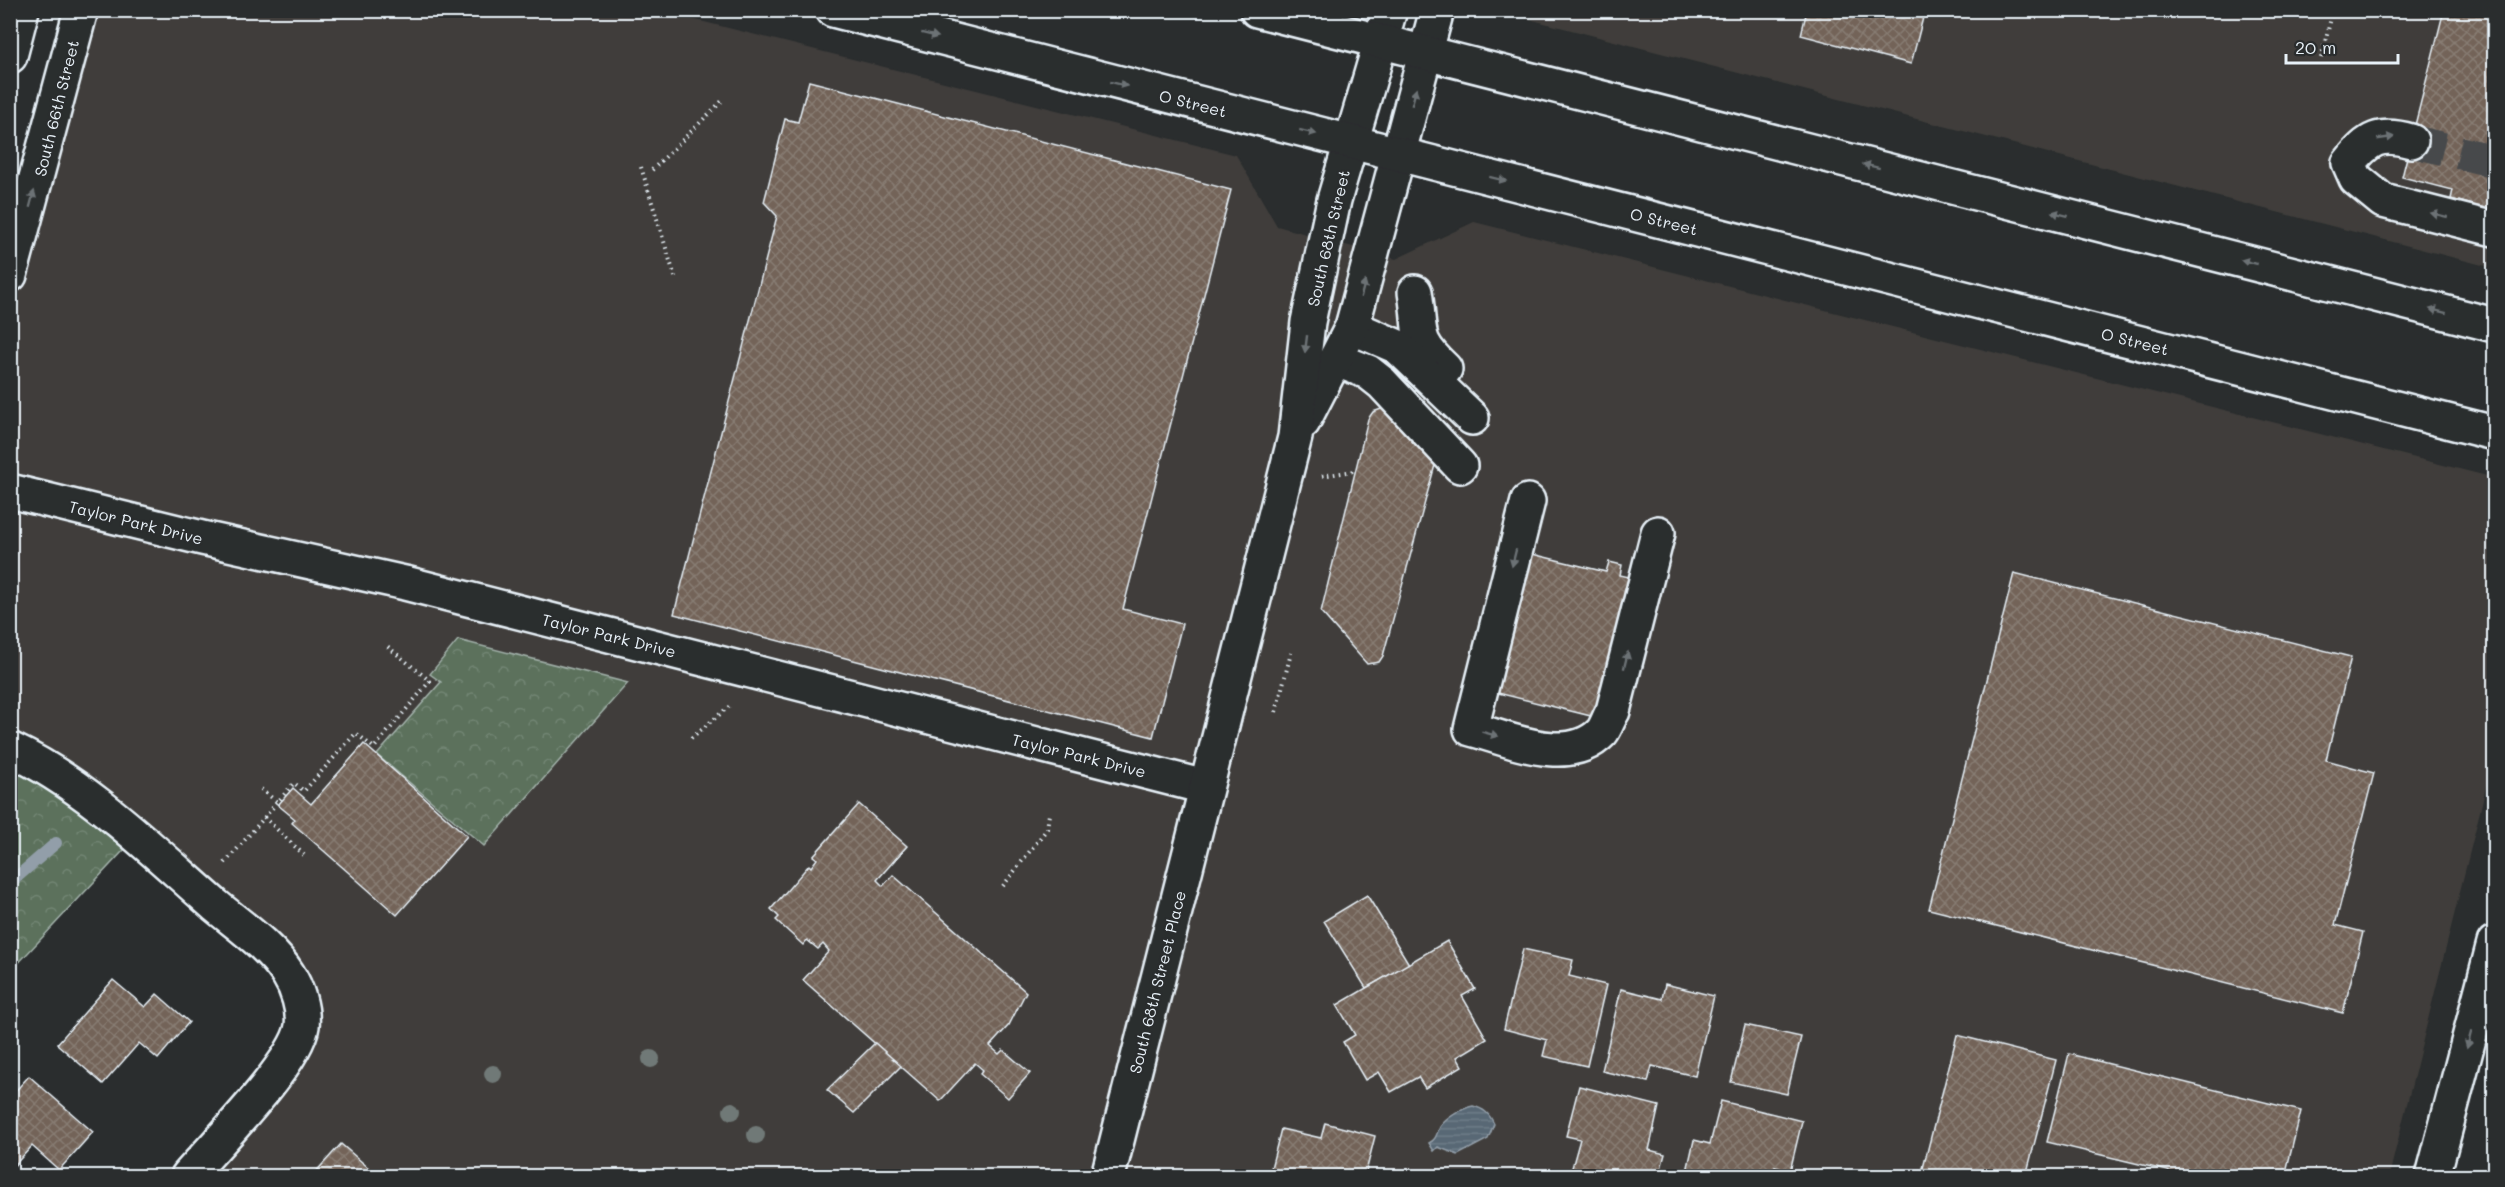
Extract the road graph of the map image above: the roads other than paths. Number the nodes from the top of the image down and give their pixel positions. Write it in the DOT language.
graph roads {
  1 [pos="22,10"];
  2 [pos="81,10"];
  3 [pos="833,10"];
  4 [pos="1257,10"];
  5 [pos="1390,10"];
  6 [pos="1437,10"];
  7 [pos="1379,43"];
  8 [pos="1425,55"];
  9 [pos="10,56"];
  10 [pos="2411,141"];
  11 [pos="1351,142"];
  12 [pos="1400,154"];
  13 [pos="2494,229"];
  14 [pos="10,275"];
  15 [pos="1415,292"];
  16 [pos="2494,325"];
  17 [pos="1345,343"];
  18 [pos="1469,432"];
  19 [pos="2494,433"];
  20 [pos="1295,437"];
  21 [pos="10,491"];
  22 [pos="1528,501"];
  23 [pos="1658,533"];
  24 [pos="10,748"];
  25 [pos="1205,787"];
  26 [pos="2494,943"];
  27 [pos="188,1176"];
  28 [pos="1108,1176"];
  29 [pos="2433,1176"];
  1 -- 9 [label="main road"];
  14 -- 2 [label="main road, South 66th Street, one-way"];
  3 -- 11 [label="main road, O Street, one-way"];
  4 -- 7 [label="main road"];
  5 -- 7 [label="main road, South 68th Street"];
  6 -- 8 [label="main road, South 68th Street"];
  7 -- 8 [label="main road"];
  7 -- 11 [label="main road, South 68th Street"];
  12 -- 8 [label="main road, South 68th Street, one-way"];
  16 -- 8 [label="main road, one-way"];
  13 -- 10 [label="main road, one-way"];
  11 -- 12 [label="main road, O Street"];
  11 -- 20 [label="main road, South 68th Street, one-way"];
  17 -- 12 [label="main road, South 68th Street, one-way"];
  12 -- 19 [label="main road, O Street, one-way"];
  15 -- 18 [label="main road"];
  17 -- 18 [label="main road"];
  17 -- 18 [label="main road"];
  17 -- 20 [label="main road, South 68th Street"];
  20 -- 25 [label="main road, South 68th Street"];
  21 -- 25 [label="main road, Taylor Park Drive"];
  22 -- 23 [label="main road, one-way"];
  24 -- 27 [label="main road"];
  25 -- 28 [label="main road, South 68th Street Place"];
  26 -- 29 [label="main road, one-way"];
}
